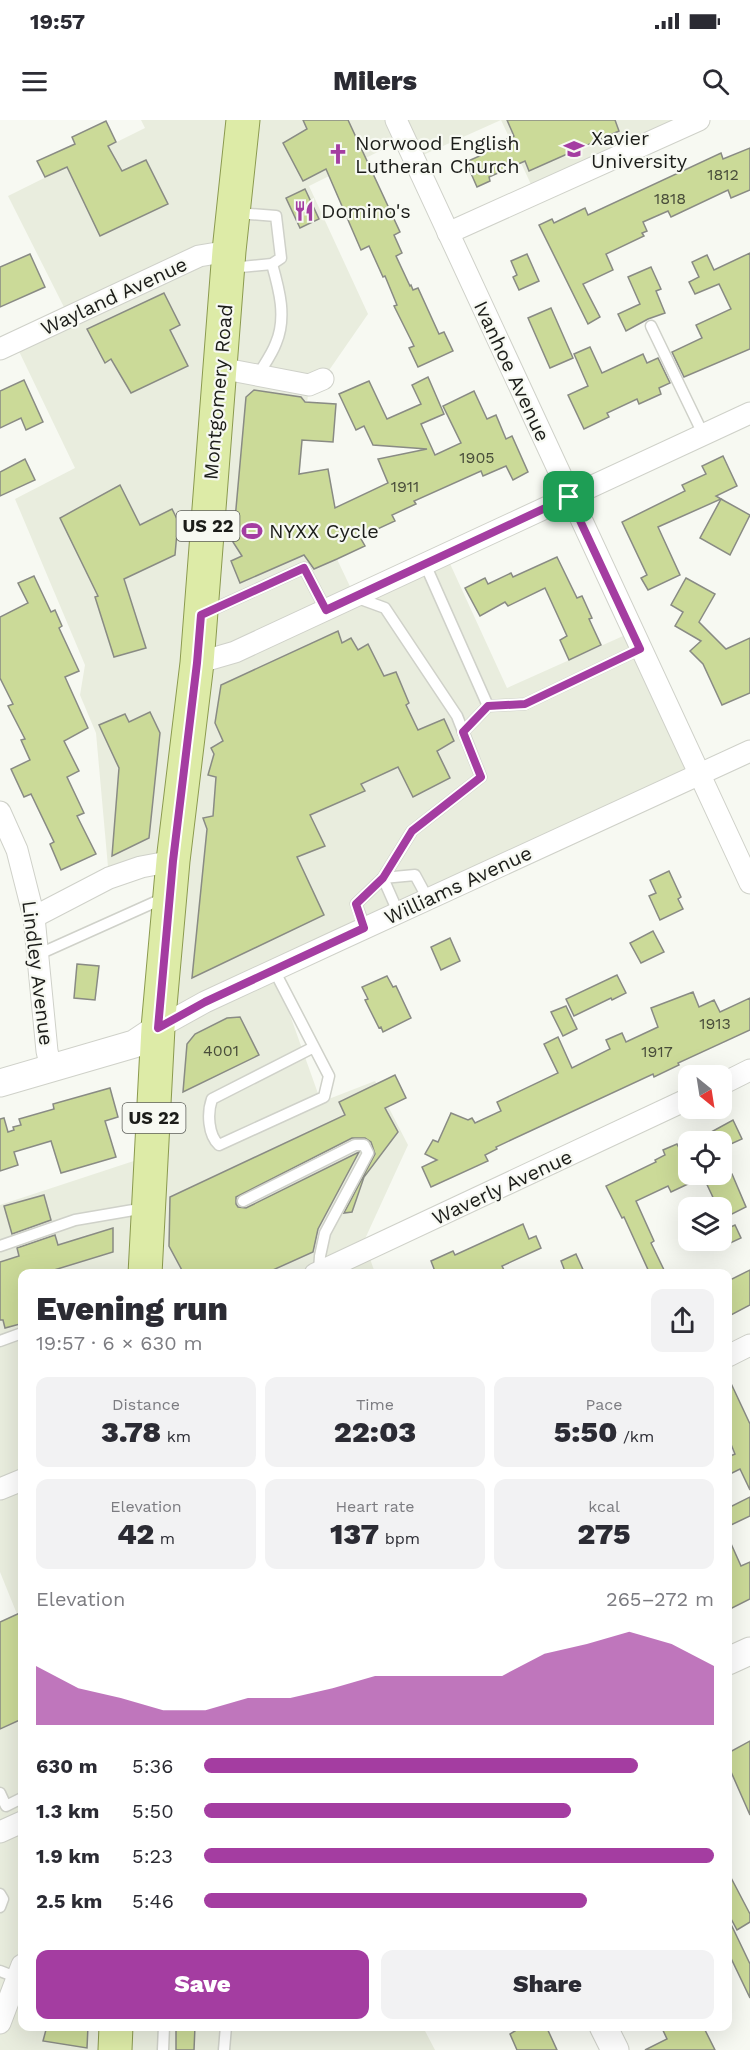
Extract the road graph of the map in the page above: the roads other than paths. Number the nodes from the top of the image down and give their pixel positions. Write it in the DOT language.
graph roads {
  1 [pos="243,120"];
  2 [pos="396,120"];
  3 [pos="699,120"];
  4 [pos="233,213"];
  5 [pos="448,233"];
  6 [pos="229,259"];
  7 [pos="272,264"];
  8 [pos="651,326"];
  9 [pos="0,349"];
  10 [pos="220,368"];
  11 [pos="258,375"];
  12 [pos="323,379"];
  13 [pos="750,413"];
  14 [pos="704,435"];
  15 [pos="569,497"];
  16 [pos="425,564"];
  17 [pos="355,597"];
  18 [pos="326,610"];
  19 [pos="201,615"];
  20 [pos="640,649"];
  21 [pos="197,663"];
  22 [pos="488,706"];
  23 [pos="463,732"];
  24 [pos="750,751"];
  25 [pos="698,775"];
  26 [pos="0,812"];
  27 [pos="173,861"];
  28 [pos="383,878"];
  29 [pos="750,883"];
  30 [pos="170,895"];
  31 [pos="428,899"];
  32 [pos="398,912"];
  33 [pos="34,917"];
  34 [pos="364,928"];
  35 [pos="38,956"];
  36 [pos="274,970"];
  37 [pos="158,1028"];
  38 [pos="314,1047"];
  39 [pos="51,1068"];
  40 [pos="750,1070"];
  41 [pos="732,1079"];
  42 [pos="0,1083"];
  43 [pos="678,1105"];
  44 [pos="243,1201"];
  45 [pos="149,1208"];
  46 [pos="0,1246"];
  47 [pos="145,1269"];
  48 [pos="318,1269"];
  49 [pos="323,1269"];
  50 [pos="18,1335"];
  51 [pos="0,1341"];
  52 [pos="750,1345"];
  53 [pos="732,1354"];
  54 [pos="18,1482"];
  55 [pos="0,1489"];
  56 [pos="750,1651"];
  57 [pos="732,1660"];
  58 [pos="0,1793"];
  59 [pos="18,1806"];
  60 [pos="10,1822"];
  61 [pos="0,1894"];
  62 [pos="0,1907"];
  63 [pos="13,1972"];
  64 [pos="0,2023"];
  65 [pos="116,2031"];
  66 [pos="164,2031"];
  67 [pos="226,2031"];
  68 [pos="606,2031"];
  69 [pos="116,2050"];
  70 [pos="163,2050"];
  71 [pos="224,2050"];
  72 [pos="615,2050"];
  1 -- 4 [label="main road, Montgomery Road / US 22"];
  2 -- 5 [label="street, Ivanhoe Avenue"];
  3 -- 5 [label="street"];
  4 -- 6 [label="main road, Montgomery Road / US 22"];
  4 -- 7 [label="lane"];
  5 -- 15 [label="street, Ivanhoe Avenue"];
  6 -- 7 [label="lane"];
  6 -- 9 [label="street, Wayland Avenue"];
  6 -- 10 [label="main road, Montgomery Road / US 22"];
  7 -- 11 [label="lane"];
  8 -- 14 [label="lane"];
  10 -- 11 [label="street"];
  10 -- 19 [label="main road, Montgomery Road / US 22"];
  11 -- 12 [label="street"];
  13 -- 14 [label="street"];
  14 -- 15 [label="street"];
  15 -- 16 [label="street"];
  15 -- 20 [label="street, Ivanhoe Avenue"];
  16 -- 17 [label="street"];
  16 -- 22 [label="lane"];
  17 -- 18 [label="street"];
  17 -- 23 [label="lane"];
  18 -- 19 [label="lane"];
  18 -- 21 [label="street"];
  19 -- 21 [label="main road, Montgomery Road / US 22"];
  20 -- 22 [label="lane"];
  20 -- 25 [label="street, Ivanhoe Avenue"];
  21 -- 27 [label="main road, Montgomery Road / US 22"];
  22 -- 23 [label="lane"];
  23 -- 28 [label="lane"];
  24 -- 25 [label="street, Williams Avenue"];
  25 -- 29 [label="street, Ivanhoe Avenue"];
  25 -- 31 [label="street, Williams Avenue"];
  26 -- 33 [label="street, Lindley Avenue"];
  27 -- 30 [label="main road, Montgomery Road / US 22"];
  27 -- 33 [label="street"];
  28 -- 31 [label="lane"];
  28 -- 32 [label="lane"];
  28 -- 34 [label="lane"];
  30 -- 35 [label="lane"];
  30 -- 37 [label="main road, Montgomery Road / US 22"];
  31 -- 32 [label="street, Williams Avenue"];
  32 -- 34 [label="street, Williams Avenue"];
  33 -- 35 [label="street, Lindley Avenue"];
  34 -- 36 [label="street, Williams Avenue"];
  35 -- 39 [label="street, Lindley Avenue"];
  36 -- 37 [label="street, Williams Avenue"];
  36 -- 38 [label="lane"];
  37 -- 39 [label="street, Williams Avenue"];
  37 -- 45 [label="main road, Montgomery Road / US 22"];
  38 -- 38 [label="lane"];
  39 -- 42 [label="street, Williams Avenue"];
  40 -- 41 [label="street"];
  43 -- 49 [label="street, Waverly Avenue"];
  44 -- 48 [label="lane"];
  45 -- 46 [label="lane"];
  45 -- 47 [label="main road, Montgomery Road / US 22"];
  50 -- 51 [label="lane"];
  52 -- 53 [label="street"];
  54 -- 55 [label="street"];
  56 -- 57 [label="street"];
  58 -- 60 [label="lane"];
  59 -- 60 [label="lane"];
  61 -- 62 [label="lane"];
  63 -- 64 [label="street"];
  65 -- 69 [label="main road"];
  66 -- 70 [label="lane"];
  67 -- 71 [label="lane"];
  68 -- 72 [label="street"];
}
